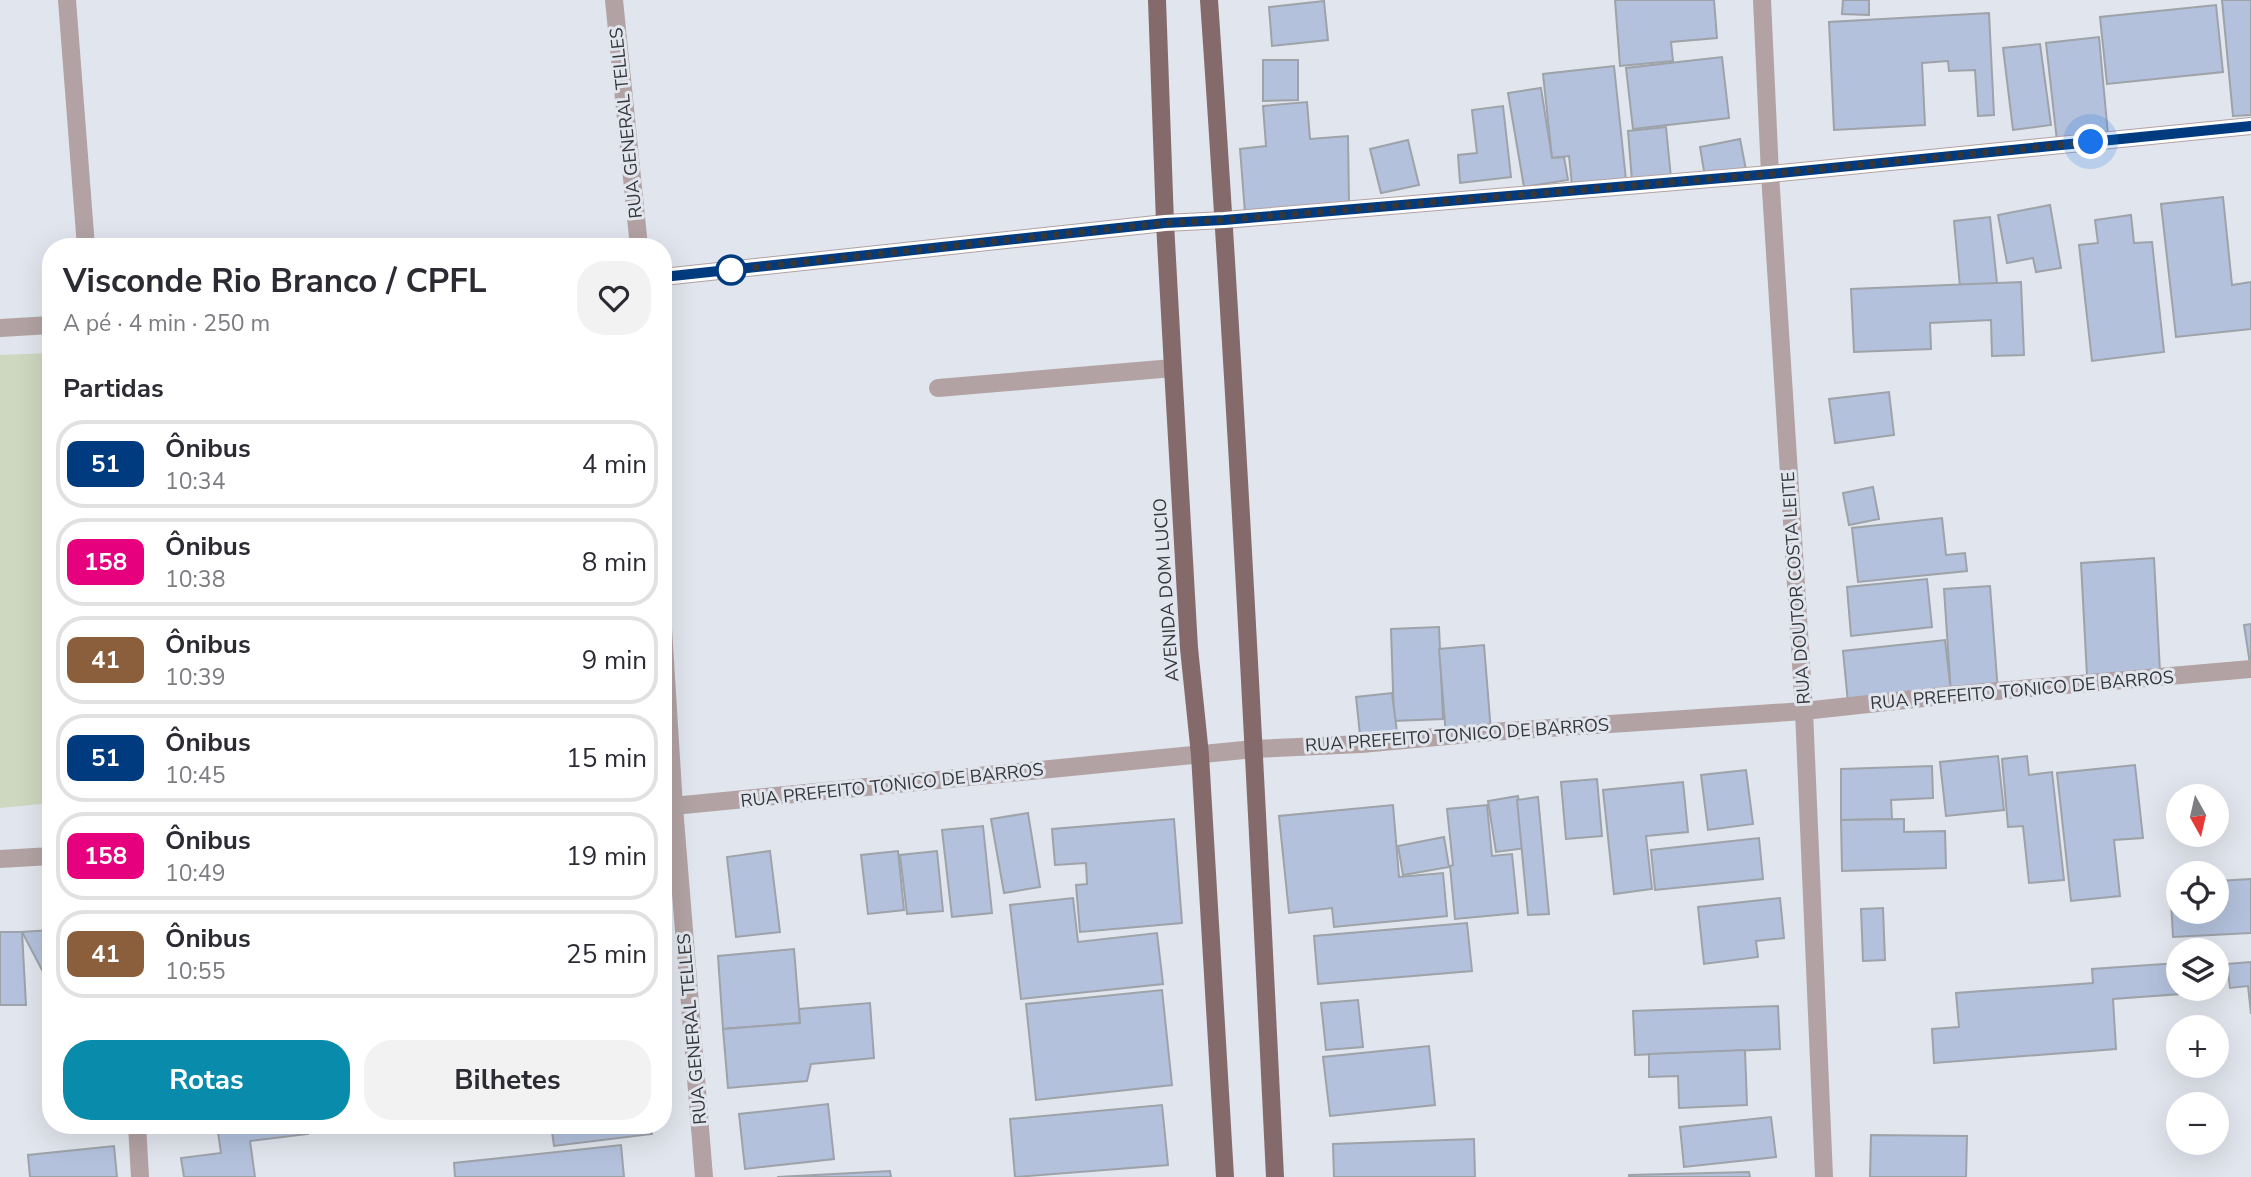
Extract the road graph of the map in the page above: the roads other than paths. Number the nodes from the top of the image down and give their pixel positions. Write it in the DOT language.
graph roads {
  1 [pos="67,0"];
  2 [pos="614,0"];
  3 [pos="1157,0"];
  4 [pos="1209,0"];
  5 [pos="1762,0"];
  6 [pos="2251,126"];
  7 [pos="1770,174"];
  8 [pos="1224,220"];
  9 [pos="1165,223"];
  10 [pos="85,238"];
  11 [pos="638,238"];
  12 [pos="672,276"];
  13 [pos="42,326"];
  14 [pos="0,328"];
  15 [pos="1173,368"];
  16 [pos="938,388"];
  17 [pos="2251,669"];
  18 [pos="1804,711"];
  19 [pos="1254,749"];
  20 [pos="1200,755"];
  21 [pos="672,807"];
  22 [pos="672,839"];
  23 [pos="42,857"];
  24 [pos="0,859"];
  25 [pos="137,1134"];
  26 [pos="140,1177"];
  27 [pos="704,1177"];
  28 [pos="1225,1177"];
  29 [pos="1275,1177"];
  30 [pos="1824,1177"];
  1 -- 10 [label="street"];
  2 -- 11 [label="street, RUA GENERAL TELLES"];
  3 -- 9 [label="main road, AVENIDA DOM LUCIO"];
  4 -- 8 [label="main road"];
  5 -- 7 [label="street, RUA DOUTOR COSTA LEITE"];
  6 -- 7 [label="street"];
  7 -- 8 [label="street"];
  7 -- 18 [label="street, RUA DOUTOR COSTA LEITE"];
  8 -- 9 [label="street"];
  8 -- 19 [label="main road"];
  9 -- 12 [label="street"];
  9 -- 15 [label="main road, AVENIDA DOM LUCIO"];
  13 -- 14 [label="street"];
  15 -- 16 [label="street"];
  15 -- 20 [label="main road, AVENIDA DOM LUCIO"];
  17 -- 18 [label="street, RUA PREFEITO TONICO DE BARROS"];
  18 -- 19 [label="street, RUA PREFEITO TONICO DE BARROS"];
  18 -- 30 [label="street, RUA DOUTOR COSTA LEITE"];
  19 -- 20 [label="street, RUA PREFEITO TONICO DE BARROS"];
  19 -- 29 [label="main road"];
  20 -- 21 [label="street, RUA PREFEITO TONICO DE BARROS"];
  20 -- 28 [label="main road, AVENIDA DOM LUCIO"];
  22 -- 27 [label="street, RUA GENERAL TELLES"];
  23 -- 24 [label="street"];
  25 -- 26 [label="street"];
}
